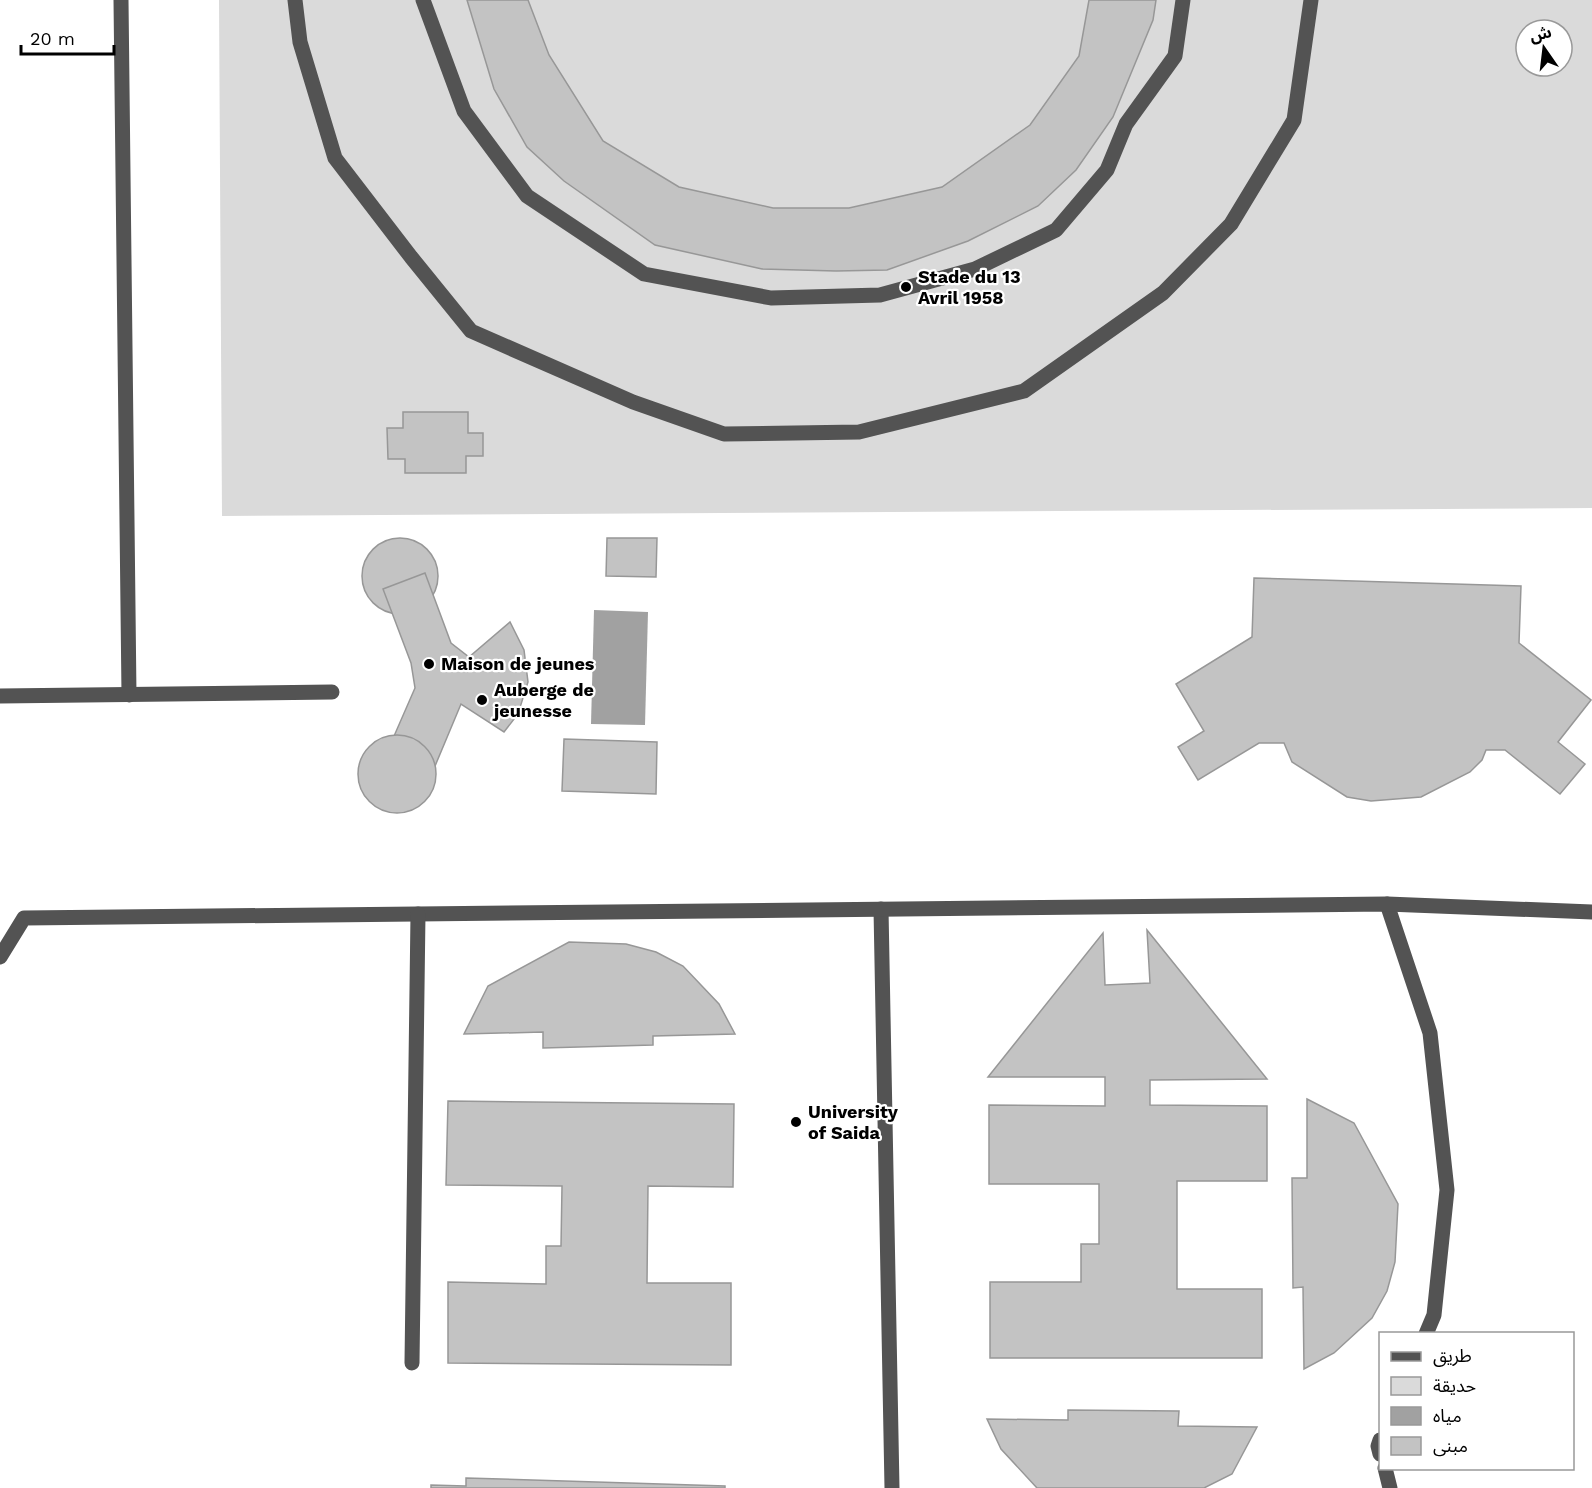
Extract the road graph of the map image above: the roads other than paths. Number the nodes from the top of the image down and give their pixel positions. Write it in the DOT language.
graph roads {
  1 [pos="121,0"];
  2 [pos="294,0"];
  3 [pos="423,0"];
  4 [pos="1183,0"];
  5 [pos="1311,0"];
  6 [pos="332,692"];
  7 [pos="129,695"];
  8 [pos="0,696"];
  9 [pos="1387,904"];
  10 [pos="881,909"];
  11 [pos="1592,912"];
  12 [pos="418,914"];
  13 [pos="0,957"];
  14 [pos="1427,1332"];
  15 [pos="412,1363"];
  16 [pos="1386,1470"];
  17 [pos="892,1488"];
  18 [pos="1390,1488"];
  1 -- 7 [label="lane"];
  2 -- 5 [label="lane"];
  3 -- 4 [label="lane"];
  6 -- 7 [label="lane"];
  7 -- 8 [label="lane"];
  9 -- 10 [label="lane"];
  9 -- 11 [label="lane"];
  9 -- 14 [label="lane"];
  10 -- 12 [label="lane"];
  10 -- 17 [label="lane"];
  12 -- 13 [label="lane"];
  12 -- 15 [label="lane"];
  16 -- 18 [label="lane"];
}
